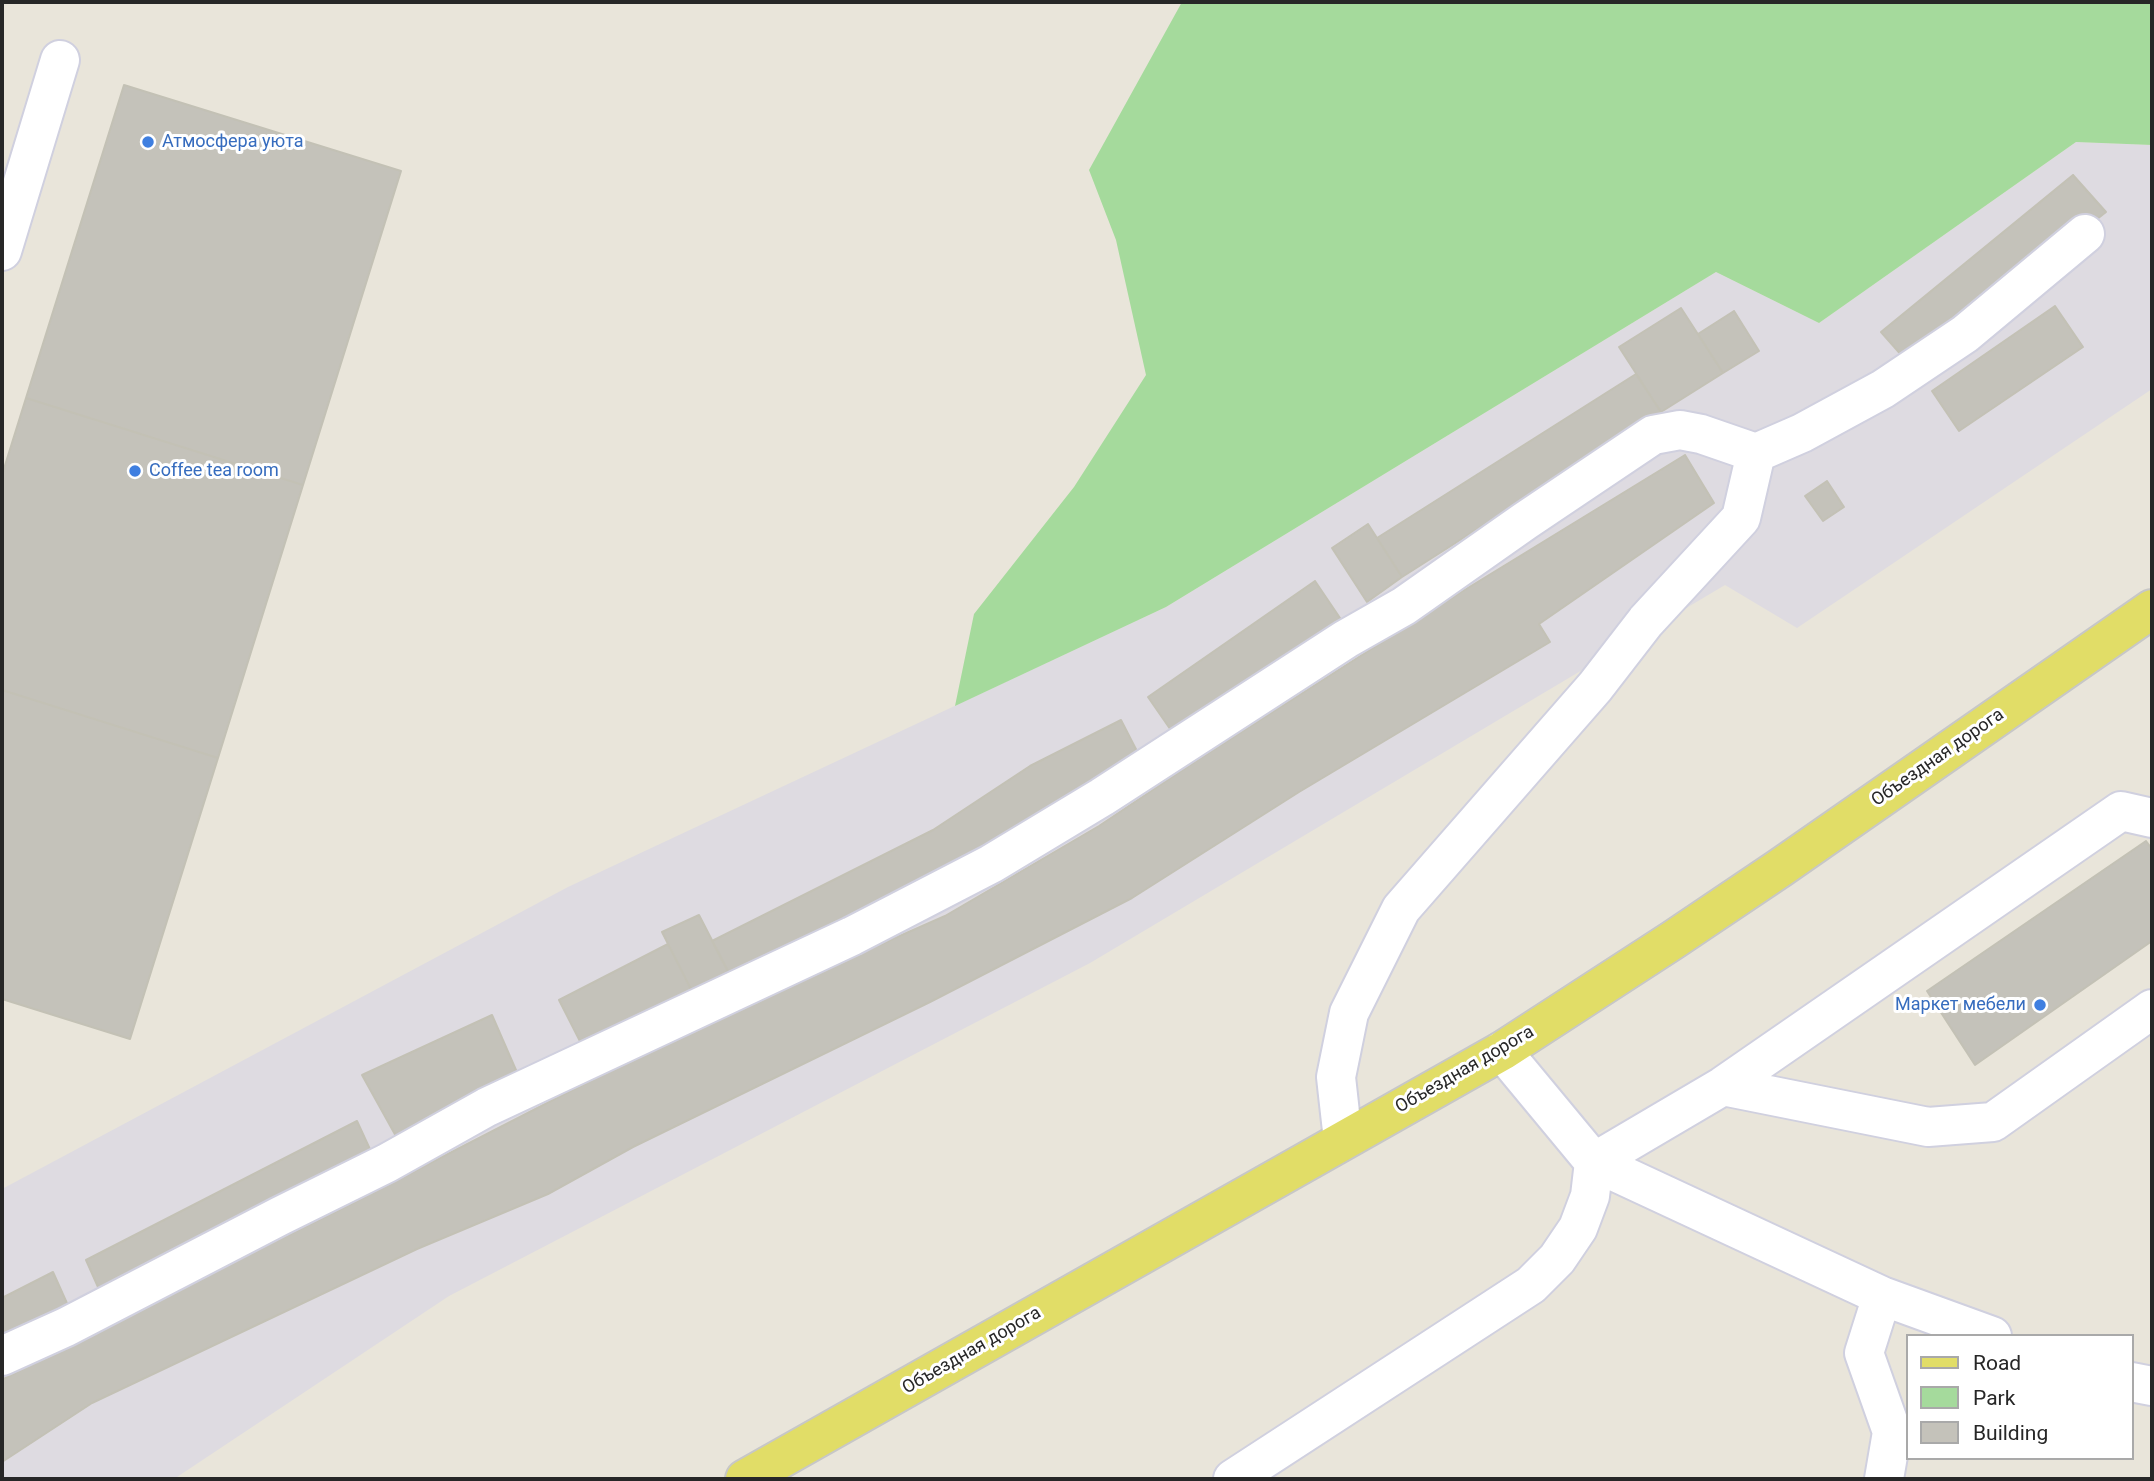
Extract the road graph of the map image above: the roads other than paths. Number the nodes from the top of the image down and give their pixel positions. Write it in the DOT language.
graph roads {
  1 [pos="60,60"];
  2 [pos="2085,234"];
  3 [pos="2,251"];
  4 [pos="1756,453"];
  5 [pos="2152,609"];
  6 [pos="2152,818"];
  7 [pos="2152,1010"];
  8 [pos="1502,1051"];
  9 [pos="1723,1086"];
  10 [pos="1343,1140"];
  11 [pos="1594,1162"];
  12 [pos="1882,1296"];
  13 [pos="1986,1334"];
  14 [pos="2,1356"];
  15 [pos="2133,1382"];
  16 [pos="2152,1385"];
  17 [pos="745,1479"];
  18 [pos="1233,1479"];
  19 [pos="1884,1479"];
  1 -- 3 [label="street"];
  2 -- 4 [label="street"];
  4 -- 10 [label="street"];
  4 -- 14 [label="street"];
  5 -- 8 [label="main road, Объездная дорога"];
  6 -- 9 [label="street"];
  7 -- 9 [label="street"];
  8 -- 10 [label="main road, Объездная дорога"];
  8 -- 11 [label="street"];
  9 -- 11 [label="street"];
  10 -- 17 [label="main road, Объездная дорога"];
  11 -- 12 [label="street"];
  11 -- 18 [label="street"];
  12 -- 13 [label="street"];
  12 -- 19 [label="street"];
  15 -- 16 [label="street"];
}
